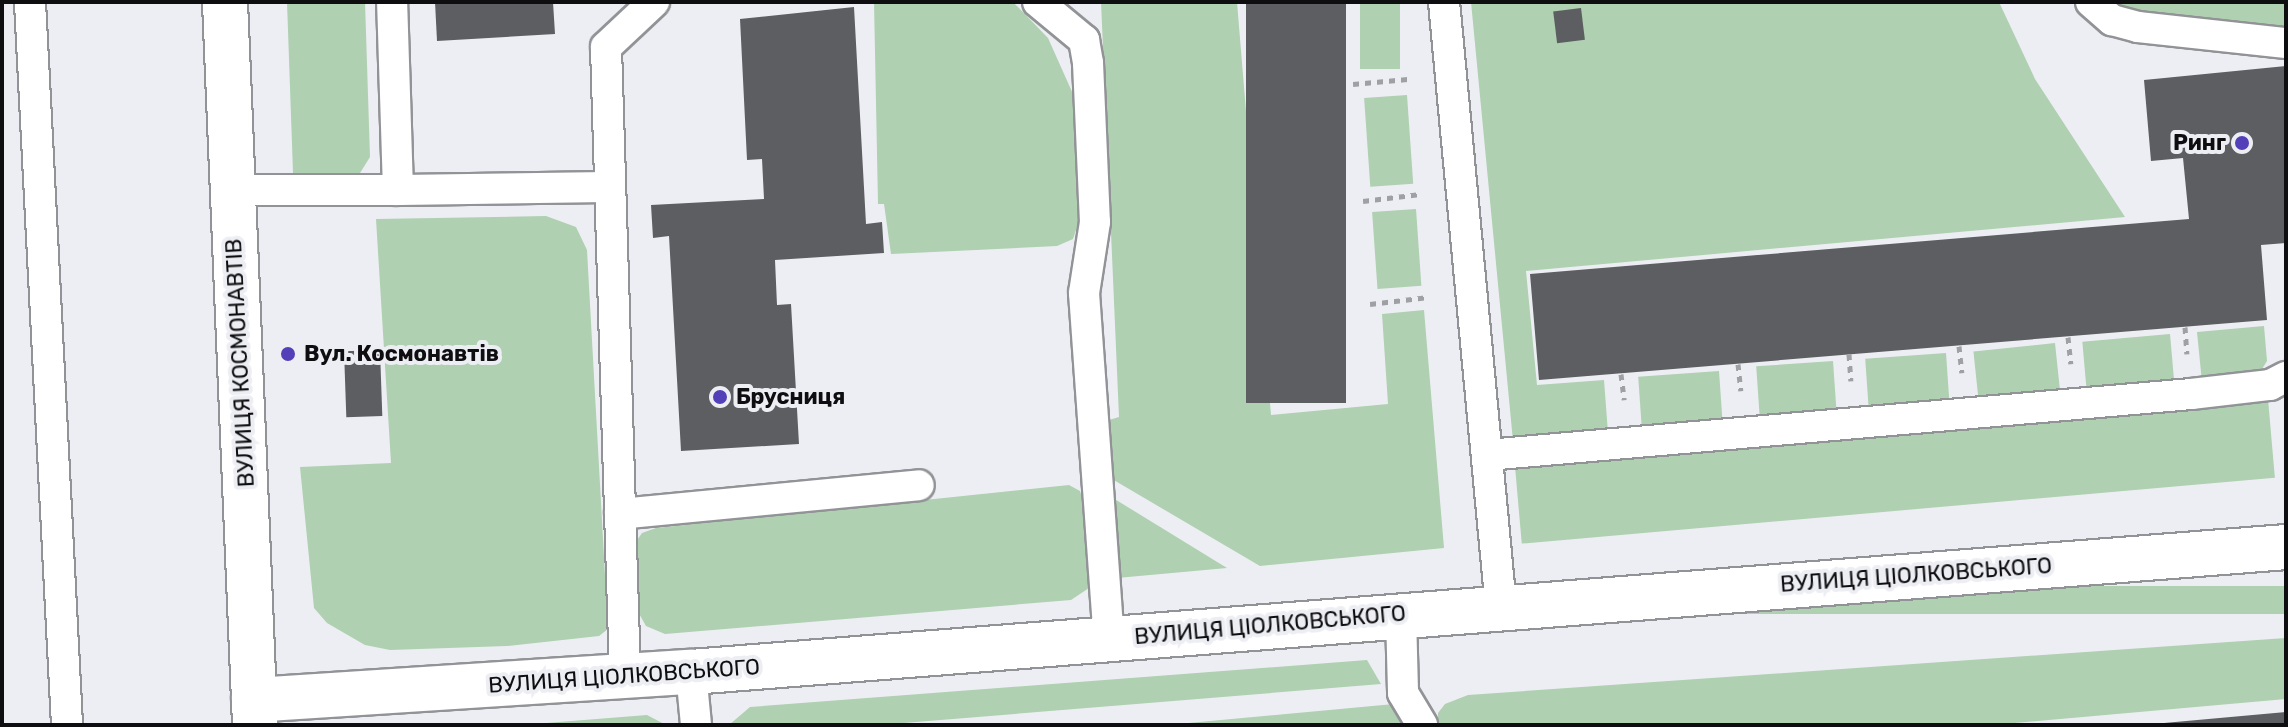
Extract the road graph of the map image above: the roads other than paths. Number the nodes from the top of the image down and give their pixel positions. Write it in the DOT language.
graph roads {
  1 [pos="30,2"];
  2 [pos="225,2"];
  3 [pos="392,2"];
  4 [pos="654,2"];
  5 [pos="1038,2"];
  6 [pos="1444,2"];
  7 [pos="2091,2"];
  8 [pos="2286,43"];
  9 [pos="609,187"];
  10 [pos="232,190"];
  11 [pos="398,190"];
  12 [pos="2286,377"];
  13 [pos="1487,455"];
  14 [pos="919,485"];
  15 [pos="620,514"];
  16 [pos="2286,547"];
  17 [pos="1501,607"];
  18 [pos="1401,615"];
  19 [pos="1109,638"];
  20 [pos="691,672"];
  21 [pos="625,676"];
  22 [pos="254,713"];
  23 [pos="67,725"];
  24 [pos="696,725"];
  25 [pos="1422,725"];
  1 -- 23 [label="lane"];
  2 -- 10 [label="street, ВУЛИЦЯ КОСМОНАВТІВ"];
  3 -- 11 [label="lane"];
  4 -- 9 [label="lane"];
  5 -- 19 [label="lane"];
  6 -- 13 [label="lane"];
  7 -- 8 [label="lane"];
  9 -- 11 [label="lane"];
  9 -- 15 [label="lane"];
  10 -- 11 [label="lane"];
  10 -- 22 [label="street, ВУЛИЦЯ КОСМОНАВТІВ"];
  12 -- 13 [label="lane"];
  13 -- 17 [label="lane"];
  14 -- 15 [label="lane"];
  15 -- 21 [label="lane"];
  16 -- 17 [label="street, ВУЛИЦЯ ЦІОЛКОВСЬКОГО"];
  17 -- 18 [label="street, ВУЛИЦЯ ЦІОЛКОВСЬКОГО"];
  18 -- 19 [label="street, ВУЛИЦЯ ЦІОЛКОВСЬКОГО"];
  18 -- 25 [label="lane"];
  19 -- 20 [label="street, ВУЛИЦЯ ЦІОЛКОВСЬКОГО"];
  20 -- 21 [label="street, ВУЛИЦЯ ЦІОЛКОВСЬКОГО"];
  20 -- 24 [label="lane"];
  21 -- 22 [label="street, ВУЛИЦЯ ЦІОЛКОВСЬКОГО"];
}
